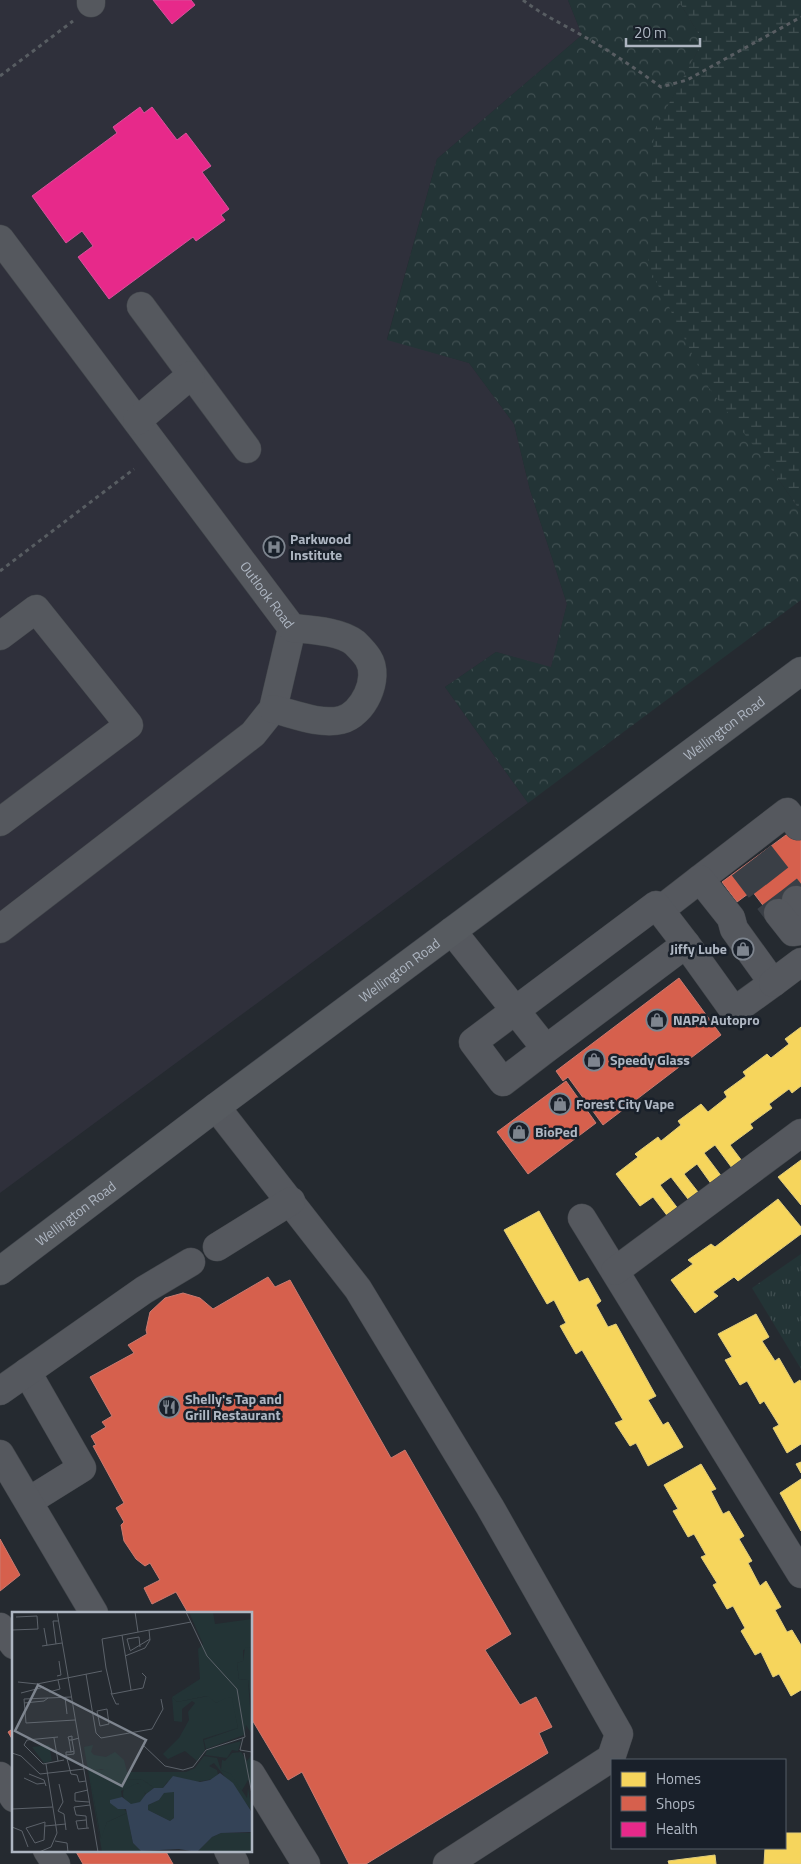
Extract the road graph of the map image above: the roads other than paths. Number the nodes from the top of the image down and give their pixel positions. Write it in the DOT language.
graph roads {
  1 [pos="0,239"];
  2 [pos="141,306"];
  3 [pos="191,375"];
  4 [pos="137,421"];
  5 [pos="247,449"];
  6 [pos="292,628"];
  7 [pos="0,636"];
  8 [pos="801,671"];
  9 [pos="273,709"];
  10 [pos="0,822"];
  11 [pos="798,826"];
  12 [pos="696,882"];
  13 [pos="792,906"];
  14 [pos="660,910"];
  15 [pos="0,929"];
  16 [pos="452,931"];
  17 [pos="801,931"];
  18 [pos="686,944"];
  19 [pos="801,962"];
  20 [pos="773,983"];
  21 [pos="516,1011"];
  22 [pos="546,1049"];
  23 [pos="216,1107"];
  24 [pos="801,1133"];
  25 [pos="291,1201"];
  26 [pos="582,1218"];
  27 [pos="218,1246"];
  28 [pos="191,1262"];
  29 [pos="0,1272"];
  30 [pos="615,1272"];
  31 [pos="27,1372"];
  32 [pos="0,1391"];
  33 [pos="0,1454"];
  34 [pos="29,1501"];
  35 [pos="801,1574"];
  36 [pos="93,1612"];
  37 [pos="0,1627"];
  38 [pos="12,1642"];
  39 [pos="0,1776"];
  40 [pos="252,1776"];
  41 [pos="12,1795"];
  42 [pos="48,1852"];
  43 [pos="229,1852"];
  44 [pos="56,1864"];
  45 [pos="235,1864"];
  46 [pos="306,1864"];
  47 [pos="447,1864"];
  1 -- 4 [label="lane, Outlook Road"];
  2 -- 3 [label="lane"];
  3 -- 4 [label="lane"];
  3 -- 5 [label="lane"];
  4 -- 6 [label="lane, Outlook Road"];
  6 -- 9 [label="lane, Outlook Road"];
  6 -- 9 [label="lane"];
  7 -- 10 [label="lane"];
  8 -- 16 [label="main road, Wellington Road"];
  9 -- 15 [label="lane, Outlook Road"];
  11 -- 12 [label="lane"];
  12 -- 14 [label="lane"];
  12 -- 20 [label="lane"];
  13 -- 17 [label="lane"];
  14 -- 18 [label="lane"];
  14 -- 21 [label="lane"];
  16 -- 21 [label="lane"];
  16 -- 23 [label="main road, Wellington Road"];
  18 -- 20 [label="lane"];
  18 -- 22 [label="lane"];
  19 -- 20 [label="lane"];
  21 -- 22 [label="lane"];
  21 -- 22 [label="lane"];
  23 -- 25 [label="lane"];
  23 -- 29 [label="main road, Wellington Road"];
  24 -- 30 [label="lane"];
  25 -- 27 [label="lane"];
  25 -- 47 [label="lane"];
  26 -- 30 [label="lane"];
  28 -- 31 [label="lane"];
  30 -- 35 [label="lane"];
  31 -- 32 [label="lane"];
  31 -- 34 [label="lane"];
  33 -- 34 [label="lane"];
  34 -- 36 [label="lane"];
  37 -- 38 [label="lane"];
  39 -- 41 [label="lane"];
  40 -- 46 [label="lane"];
  42 -- 44 [label="lane"];
  43 -- 45 [label="lane"];
}
